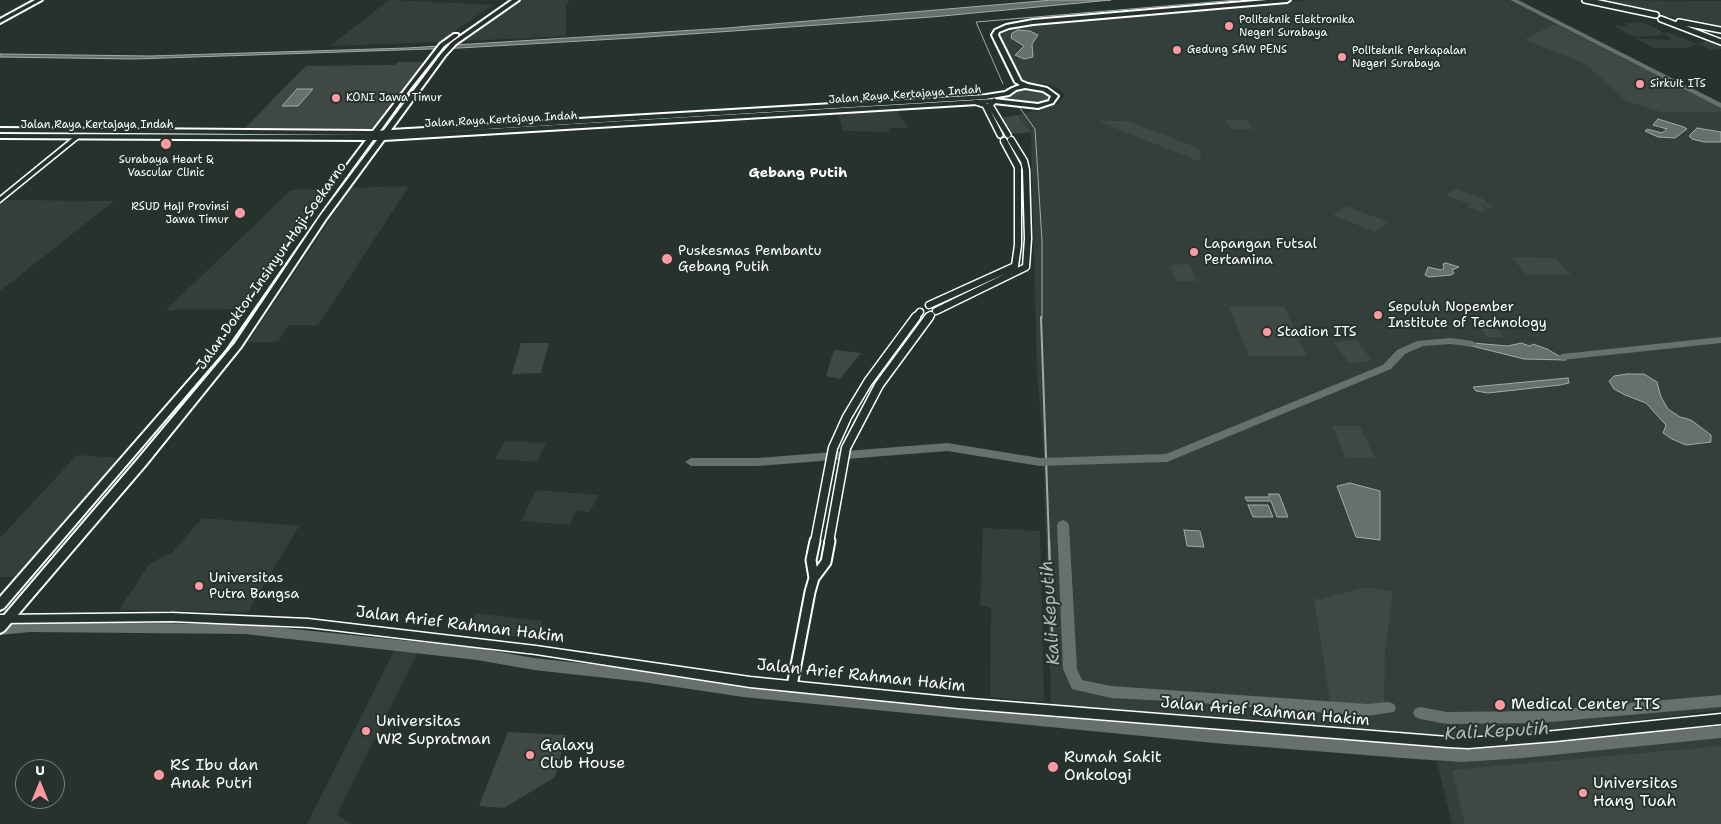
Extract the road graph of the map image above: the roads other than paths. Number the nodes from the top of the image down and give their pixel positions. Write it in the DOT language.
graph roads {
  1 [pos="25,0"];
  2 [pos="39,0"];
  3 [pos="506,0"];
  4 [pos="516,0"];
  5 [pos="1260,0"];
  6 [pos="1288,0"];
  7 [pos="1586,0"];
  8 [pos="1591,0"];
  9 [pos="1193,7"];
  10 [pos="0,13"];
  11 [pos="1659,17"];
  12 [pos="0,21"];
  13 [pos="1721,28"];
  14 [pos="1721,42"];
  15 [pos="445,47"];
  16 [pos="999,52"];
  17 [pos="440,59"];
  18 [pos="420,72"];
  19 [pos="427,77"];
  20 [pos="1030,86"];
  21 [pos="408,88"];
  22 [pos="1012,90"];
  23 [pos="994,99"];
  24 [pos="977,100"];
  25 [pos="0,130"];
  26 [pos="226,132"];
  27 [pos="240,135"];
  28 [pos="378,135"];
  29 [pos="0,136"];
  30 [pos="73,136"];
  31 [pos="220,138"];
  32 [pos="1006,138"];
  33 [pos="5,193"];
  34 [pos="1016,197"];
  35 [pos="1026,197"];
  36 [pos="315,222"];
  37 [pos="1018,238"];
  38 [pos="1028,239"];
  39 [pos="929,305"];
  40 [pos="920,312"];
  41 [pos="933,313"];
  42 [pos="868,382"];
  43 [pos="878,385"];
  44 [pos="183,394"];
  45 [pos="198,395"];
  46 [pos="176,403"];
  47 [pos="191,404"];
  48 [pos="844,424"];
  49 [pos="856,427"];
  50 [pos="814,578"];
  51 [pos="0,605"];
  52 [pos="2,623"];
  53 [pos="792,686"];
  54 [pos="1721,719"];
  1 -- 10 [label="main road"];
  2 -- 12 [label="main road"];
  3 -- 15 [label="main road, Jalan Doktor Insinyur Haji Soekarno"];
  4 -- 15 [label="main road, Jalan Doktor Insinyur Haji Soekarno"];
  5 -- 9 [label="main road"];
  6 -- 9 [label="main road"];
  7 -- 11 [label="street"];
  8 -- 11 [label="street"];
  9 -- 16 [label="main road"];
  11 -- 13 [label="street"];
  11 -- 14 [label="street"];
  15 -- 17 [label="main road, Jalan Doktor Insinyur Haji Soekarno"];
  15 -- 18 [label="main road, Jalan Doktor Insinyur Haji Soekarno"];
  16 -- 20 [label="main road"];
  16 -- 22 [label="main road"];
  17 -- 18 [label="main road"];
  17 -- 19 [label="main road, Jalan Doktor Insinyur Haji Soekarno"];
  18 -- 21 [label="main road, Jalan Doktor Insinyur Haji Soekarno"];
  19 -- 21 [label="main road"];
  19 -- 28 [label="main road, Jalan Doktor Insinyur Haji Soekarno"];
  20 -- 22 [label="main road"];
  20 -- 23 [label="main road"];
  21 -- 28 [label="main road, Jalan Doktor Insinyur Haji Soekarno"];
  22 -- 23 [label="main road"];
  23 -- 24 [label="main road, Jalan Raya Kertajaya Indah"];
  23 -- 32 [label="street"];
  24 -- 28 [label="main road, Jalan Raya Kertajaya Indah"];
  24 -- 32 [label="street"];
  25 -- 26 [label="main road, Jalan Raya Kertajaya Indah"];
  26 -- 27 [label="main road, Jalan Raya Kertajaya Indah"];
  26 -- 31 [label="main road"];
  27 -- 28 [label="main road, Jalan Raya Kertajaya Indah"];
  27 -- 31 [label="main road, Jalan Raya Kertajaya Indah"];
  28 -- 36 [label="main road, Jalan Doktor Insinyur Haji Soekarno"];
  28 -- 36 [label="main road, Jalan Doktor Insinyur Haji Soekarno"];
  29 -- 30 [label="main road, Jalan Raya Kertajaya Indah"];
  30 -- 31 [label="main road, Jalan Raya Kertajaya Indah"];
  30 -- 33 [label="main road"];
  32 -- 34 [label="street"];
  32 -- 35 [label="street"];
  34 -- 35 [label="street"];
  34 -- 37 [label="street"];
  35 -- 38 [label="street"];
  36 -- 44 [label="main road, Jalan Doktor Insinyur Haji Soekarno"];
  36 -- 45 [label="main road, Jalan Doktor Insinyur Haji Soekarno"];
  37 -- 38 [label="street"];
  37 -- 39 [label="street"];
  38 -- 41 [label="street"];
  39 -- 40 [label="street"];
  39 -- 41 [label="street"];
  40 -- 41 [label="street"];
  40 -- 42 [label="street"];
  41 -- 43 [label="street"];
  42 -- 43 [label="street"];
  42 -- 48 [label="street"];
  43 -- 49 [label="street"];
  44 -- 45 [label="main road"];
  44 -- 46 [label="main road, Jalan Doktor Insinyur Haji Soekarno"];
  45 -- 47 [label="main road, Jalan Doktor Insinyur Haji Soekarno"];
  46 -- 47 [label="main road"];
  46 -- 51 [label="main road, Jalan Doktor Insinyur Haji Soekarno"];
  47 -- 52 [label="main road, Jalan Doktor Insinyur Haji Soekarno"];
  48 -- 49 [label="street"];
  48 -- 50 [label="street"];
  49 -- 50 [label="street"];
  50 -- 53 [label="street"];
  52 -- 53 [label="main road, Jalan Arief Rahman Hakim"];
  53 -- 54 [label="main road, Jalan Arief Rahman Hakim"];
}
